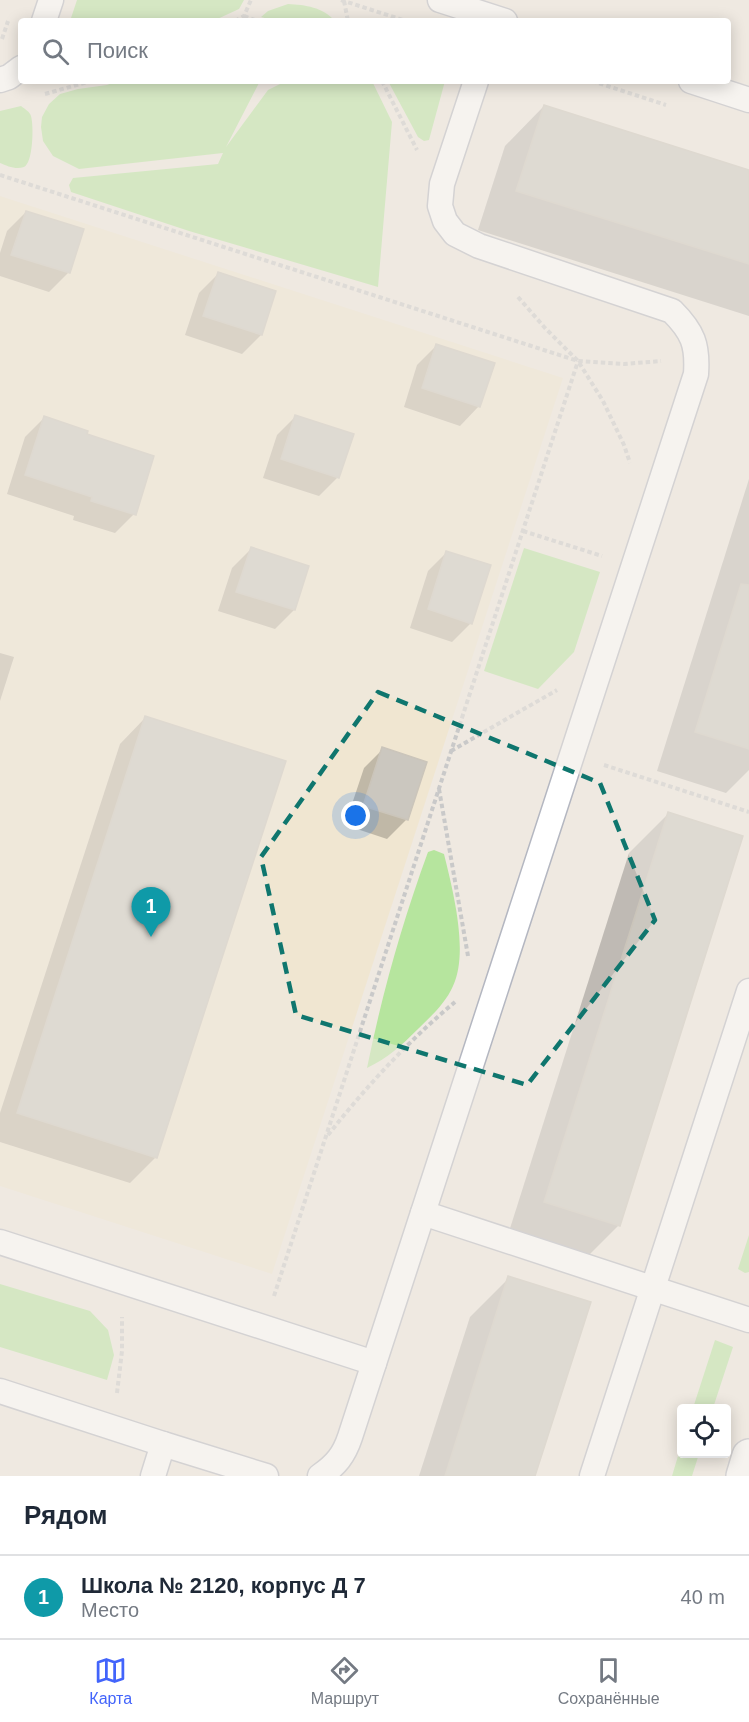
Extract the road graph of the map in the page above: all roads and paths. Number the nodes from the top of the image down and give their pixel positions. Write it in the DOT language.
graph roads {
  1 [pos="51,0"];
  2 [pos="251,0"];
  3 [pos="440,0"];
  4 [pos="342,1"];
  5 [pos="244,16"];
  6 [pos="45,18"];
  7 [pos="240,18"];
  8 [pos="250,18"];
  9 [pos="347,18"];
  10 [pos="396,18"];
  11 [pos="493,18"];
  12 [pos="18,70"];
  13 [pos="0,80"];
  14 [pos="384,84"];
  15 [pos="475,84"];
  16 [pos="700,84"];
  17 [pos="749,100"];
  18 [pos="420,157"];
  19 [pos="0,175"];
  20 [pos="479,246"];
  21 [pos="697,355"];
  22 [pos="578,361"];
  23 [pos="631,467"];
  24 [pos="523,531"];
  25 [pos="633,566"];
  26 [pos="602,664"];
  27 [pos="451,752"];
  28 [pos="572,754"];
  29 [pos="439,788"];
  30 [pos="749,812"];
  31 [pos="470,963"];
  32 [pos="749,991"];
  33 [pos="459,998"];
  34 [pos="326,1138"];
  35 [pos="423,1213"];
  36 [pos="0,1242"];
  37 [pos="118,1281"];
  38 [pos="652,1289"];
  39 [pos="749,1320"];
  40 [pos="264,1327"];
  41 [pos="374,1363"];
  42 [pos="0,1391"];
  43 [pos="109,1426"];
  44 [pos="163,1444"];
  45 [pos="749,1456"];
  46 [pos="153,1476"];
  47 [pos="266,1476"];
  48 [pos="320,1476"];
  49 [pos="592,1476"];
  50 [pos="743,1476"];
  1 -- 6 [label="lane"];
  2 -- 5 [label="path"];
  3 -- 11 [label="lane"];
  4 -- 9 [label="path"];
  4 -- 10 [label="path"];
  5 -- 7 [label="path"];
  5 -- 8 [label="path"];
  12 -- 13 [label="lane"];
  14 -- 18 [label="path"];
  15 -- 20 [label="lane"];
  16 -- 17 [label="lane"];
  19 -- 22 [label="path"];
  20 -- 21 [label="lane"];
  20 -- 22 [label="path"];
  21 -- 22 [label="path"];
  21 -- 25 [label="lane"];
  22 -- 23 [label="path"];
  22 -- 24 [label="path"];
  24 -- 25 [label="path"];
  24 -- 27 [label="path"];
  25 -- 26 [label="lane"];
  26 -- 27 [label="path"];
  26 -- 28 [label="lane"];
  27 -- 29 [label="path"];
  28 -- 30 [label="path"];
  28 -- 35 [label="lane"];
  29 -- 31 [label="path"];
  29 -- 34 [label="path"];
  32 -- 38 [label="lane"];
  33 -- 34 [label="path"];
  34 -- 40 [label="path"];
  35 -- 38 [label="lane"];
  35 -- 41 [label="lane"];
  36 -- 37 [label="lane"];
  37 -- 40 [label="lane"];
  37 -- 43 [label="path"];
  38 -- 39 [label="lane"];
  38 -- 49 [label="lane"];
  40 -- 41 [label="lane"];
  41 -- 48 [label="lane"];
  42 -- 43 [label="lane"];
  43 -- 44 [label="lane"];
  44 -- 46 [label="lane"];
  44 -- 47 [label="lane"];
  45 -- 50 [label="street"];
}
